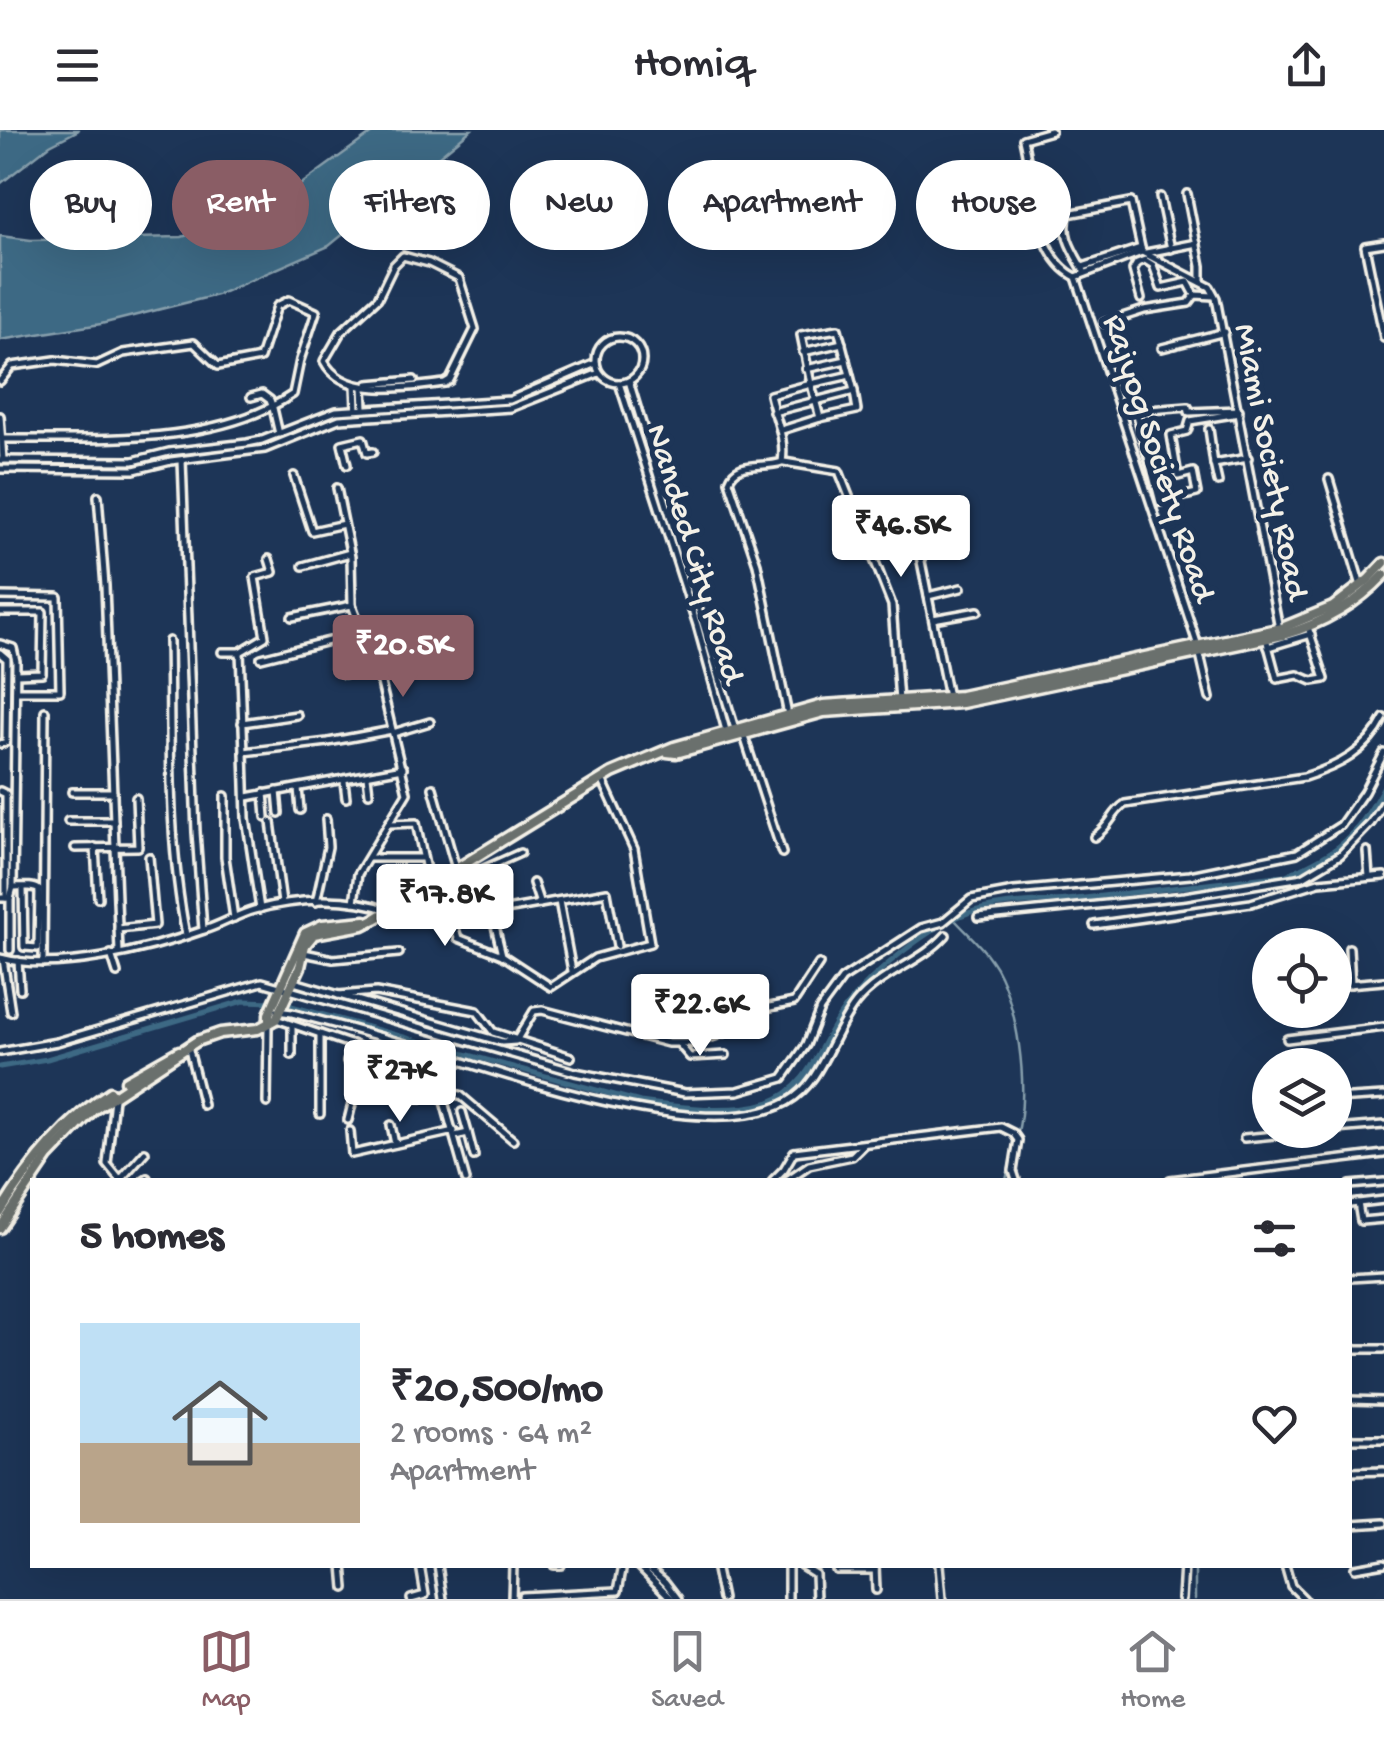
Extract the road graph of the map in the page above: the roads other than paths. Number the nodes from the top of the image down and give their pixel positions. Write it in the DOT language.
graph roads {
  1 [pos="1050,131"];
  2 [pos="1034,132"];
  3 [pos="1187,194"];
  4 [pos="1160,197"];
  5 [pos="1197,243"];
  6 [pos="1384,243"];
  7 [pos="1170,248"];
  8 [pos="1142,251"];
  9 [pos="1084,270"];
  10 [pos="1076,277"];
  11 [pos="1201,282"];
  12 [pos="1194,295"];
  13 [pos="1215,296"];
  14 [pos="1141,299"];
  15 [pos="1104,323"];
  16 [pos="1225,332"];
  17 [pos="1384,338"];
  18 [pos="842,344"];
  19 [pos="1162,348"];
  20 [pos="803,352"];
  21 [pos="846,360"];
  22 [pos="596,363"];
  23 [pos="806,369"];
  24 [pos="600,373"];
  25 [pos="850,375"];
  26 [pos="414,380"];
  27 [pos="0,381"];
  28 [pos="629,381"];
  29 [pos="619,383"];
  30 [pos="811,384"];
  31 [pos="361,386"];
  32 [pos="854,391"];
  33 [pos="251,397"];
  34 [pos="814,403"];
  35 [pos="273,408"];
  36 [pos="360,408"];
  37 [pos="774,412"];
  38 [pos="1239,412"];
  39 [pos="1212,413"];
  40 [pos="0,416"];
  41 [pos="820,418"];
  42 [pos="1209,429"];
  43 [pos="782,430"];
  44 [pos="279,434"];
  45 [pos="2,439"];
  46 [pos="373,452"];
  47 [pos="145,458"];
  48 [pos="1248,458"];
  49 [pos="2,460"];
  50 [pos="182,460"];
  51 [pos="782,462"];
  52 [pos="1214,464"];
  53 [pos="347,465"];
  54 [pos="148,467"];
  55 [pos="0,469"];
  56 [pos="294,476"];
  57 [pos="1329,479"];
  58 [pos="1218,482"];
  59 [pos="337,488"];
  60 [pos="98,496"];
  61 [pos="910,506"];
  62 [pos="344,524"];
  63 [pos="350,553"];
  64 [pos="269,559"];
  65 [pos="1384,563"];
  66 [pos="303,566"];
  67 [pos="1384,576"];
  68 [pos="1361,586"];
  69 [pos="960,588"];
  70 [pos="0,596"];
  71 [pos="928,596"];
  72 [pos="352,605"];
  73 [pos="978,610"];
  74 [pos="0,612"];
  75 [pos="43,612"];
  76 [pos="59,612"];
  77 [pos="292,617"];
  78 [pos="933,619"];
  79 [pos="1279,629"];
  80 [pos="1309,630"];
  81 [pos="361,633"];
  82 [pos="708,633"];
  83 [pos="700,636"];
  84 [pos="169,641"];
  85 [pos="1267,643"];
  86 [pos="0,644"];
  87 [pos="1199,650"];
  88 [pos="222,652"];
  89 [pos="240,652"];
  90 [pos="0,653"];
  91 [pos="262,658"];
  92 [pos="374,665"];
  93 [pos="42,673"];
  94 [pos="60,673"];
  95 [pos="3,674"];
  96 [pos="16,674"];
  97 [pos="344,674"];
  98 [pos="16,691"];
  99 [pos="988,695"];
  100 [pos="948,697"];
  101 [pos="1210,698"];
  102 [pos="899,701"];
  103 [pos="859,706"];
  104 [pos="823,708"];
  105 [pos="45,711"];
  106 [pos="297,715"];
  107 [pos="788,715"];
  108 [pos="1384,718"];
  109 [pos="430,722"];
  110 [pos="3,723"];
  111 [pos="16,723"];
  112 [pos="242,723"];
  113 [pos="392,731"];
  114 [pos="734,733"];
  115 [pos="0,744"];
  116 [pos="244,752"];
  117 [pos="1384,753"];
  118 [pos="403,768"];
  119 [pos="366,776"];
  120 [pos="602,779"];
  121 [pos="344,781"];
  122 [pos="298,788"];
  123 [pos="433,788"];
  124 [pos="277,791"];
  125 [pos="0,792"];
  126 [pos="72,792"];
  127 [pos="112,792"];
  128 [pos="264,793"];
  129 [pos="369,793"];
  130 [pos="225,796"];
  131 [pos="246,797"];
  132 [pos="136,798"];
  133 [pos="346,798"];
  134 [pos="1384,803"];
  135 [pos="300,810"];
  136 [pos="3,812"];
  137 [pos="15,812"];
  138 [pos="279,813"];
  139 [pos="326,819"];
  140 [pos="114,820"];
  141 [pos="68,821"];
  142 [pos="388,824"];
  143 [pos="1094,838"];
  144 [pos="95,847"];
  145 [pos="115,847"];
  146 [pos="75,848"];
  147 [pos="1367,851"];
  148 [pos="520,853"];
  149 [pos="782,853"];
  150 [pos="150,857"];
  151 [pos="3,858"];
  152 [pos="14,858"];
  153 [pos="368,858"];
  154 [pos="423,858"];
  155 [pos="455,871"];
  156 [pos="426,872"];
  157 [pos="1384,876"];
  158 [pos="1369,877"];
  159 [pos="393,878"];
  160 [pos="533,884"];
  161 [pos="12,888"];
  162 [pos="23,888"];
  163 [pos="428,888"];
  164 [pos="5,898"];
  165 [pos="98,898"];
  166 [pos="559,901"];
  167 [pos="282,902"];
  168 [pos="316,902"];
  169 [pos="354,902"];
  170 [pos="540,904"];
  171 [pos="260,909"];
  172 [pos="390,911"];
  173 [pos="492,913"];
  174 [pos="978,917"];
  175 [pos="234,918"];
  176 [pos="452,920"];
  177 [pos="1094,924"];
  178 [pos="118,928"];
  179 [pos="204,930"];
  180 [pos="186,935"];
  181 [pos="946,935"];
  182 [pos="618,946"];
  183 [pos="10,950"];
  184 [pos="299,952"];
  185 [pos="115,953"];
  186 [pos="399,953"];
  187 [pos="502,955"];
  188 [pos="2,959"];
  189 [pos="18,962"];
  190 [pos="43,964"];
  191 [pos="820,964"];
  192 [pos="572,971"];
  193 [pos="117,972"];
  194 [pos="1384,980"];
  195 [pos="1352,984"];
  196 [pos="288,985"];
  197 [pos="20,988"];
  198 [pos="335,995"];
  199 [pos="12,1012"];
  200 [pos="274,1016"];
  201 [pos="292,1026"];
  202 [pos="1384,1027"];
  203 [pos="320,1034"];
  204 [pos="1287,1038"];
  205 [pos="516,1041"];
  206 [pos="352,1044"];
  207 [pos="679,1044"];
  208 [pos="186,1048"];
  209 [pos="366,1048"];
  210 [pos="0,1052"];
  211 [pos="726,1055"];
  212 [pos="292,1056"];
  213 [pos="571,1057"];
  214 [pos="347,1062"];
  215 [pos="404,1062"];
  216 [pos="414,1072"];
  217 [pos="421,1079"];
  218 [pos="381,1088"];
  219 [pos="437,1093"];
  220 [pos="407,1094"];
  221 [pos="114,1096"];
  222 [pos="1384,1096"];
  223 [pos="420,1099"];
  224 [pos="1352,1099"];
  225 [pos="267,1103"];
  226 [pos="203,1105"];
  227 [pos="462,1112"];
  228 [pos="320,1114"];
  229 [pos="348,1120"];
  230 [pos="1384,1124"];
  231 [pos="391,1125"];
  232 [pos="1352,1127"];
  233 [pos="350,1131"];
  234 [pos="468,1133"];
  235 [pos="455,1134"];
  236 [pos="1252,1137"];
  237 [pos="1244,1138"];
  238 [pos="514,1140"];
  239 [pos="865,1143"];
  240 [pos="395,1144"];
  241 [pos="145,1152"];
  242 [pos="1384,1154"];
  243 [pos="474,1156"];
  244 [pos="34,1178"];
  245 [pos="118,1178"];
  246 [pos="122,1178"];
  247 [pos="466,1178"];
  248 [pos="774,1178"];
  249 [pos="791,1178"];
  250 [pos="1015,1178"];
  251 [pos="1186,1178"];
  252 [pos="1384,1182"];
  253 [pos="30,1184"];
  254 [pos="1352,1185"];
  255 [pos="1384,1200"];
  256 [pos="1354,1203"];
  257 [pos="0,1213"];
  258 [pos="1384,1219"];
  259 [pos="0,1228"];
  260 [pos="1384,1276"];
  261 [pos="1352,1278"];
  262 [pos="1352,1349"];
  263 [pos="1384,1349"];
  264 [pos="1352,1400"];
  265 [pos="1384,1401"];
  266 [pos="1384,1438"];
  267 [pos="1352,1439"];
  268 [pos="1352,1472"];
  269 [pos="1384,1472"];
  270 [pos="1384,1523"];
  271 [pos="1352,1525"];
  272 [pos="1384,1563"];
  273 [pos="342,1568"];
  274 [pos="420,1568"];
  275 [pos="438,1568"];
  276 [pos="513,1568"];
  277 [pos="623,1568"];
  278 [pos="646,1568"];
  279 [pos="717,1568"];
  280 [pos="788,1568"];
  281 [pos="806,1568"];
  282 [pos="875,1568"];
  283 [pos="939,1568"];
  284 [pos="1184,1568"];
  285 [pos="1285,1568"];
  286 [pos="1355,1568"];
  287 [pos="836,1570"];
  288 [pos="345,1588"];
  289 [pos="876,1590"];
  290 [pos="522,1596"];
  291 [pos="411,1599"];
  292 [pos="442,1599"];
  293 [pos="512,1599"];
  294 [pos="675,1599"];
  295 [pos="722,1599"];
  296 [pos="788,1599"];
  297 [pos="816,1599"];
  298 [pos="942,1599"];
  299 [pos="1182,1599"];
  300 [pos="1304,1599"];
  1 -- 2 [label="street"];
  2 -- 10 [label="street"];
  3 -- 5 [label="street"];
  4 -- 7 [label="street"];
  5 -- 7 [label="street"];
  5 -- 11 [label="street"];
  6 -- 17 [label="street"];
  7 -- 8 [label="street"];
  8 -- 9 [label="street"];
  8 -- 9 [label="street"];
  8 -- 11 [label="street, Miami Society Road"];
  9 -- 10 [label="street"];
  10 -- 87 [label="street, Rajyog Society Road"];
  11 -- 13 [label="street, Miami Society Road"];
  12 -- 13 [label="street"];
  12 -- 14 [label="street"];
  12 -- 15 [label="street"];
  13 -- 16 [label="street, Miami Society Road"];
  16 -- 19 [label="street"];
  16 -- 38 [label="street, Miami Society Road"];
  18 -- 20 [label="street"];
  18 -- 20 [label="street"];
  18 -- 21 [label="street"];
  20 -- 23 [label="street"];
  21 -- 23 [label="street"];
  21 -- 25 [label="street"];
  22 -- 24 [label="street"];
  22 -- 28 [label="street, Nanded City Road"];
  22 -- 36 [label="street, Nanded City Road"];
  23 -- 30 [label="street"];
  24 -- 29 [label="street, Nanded City Road"];
  24 -- 50 [label="street"];
  25 -- 30 [label="street"];
  25 -- 32 [label="street"];
  26 -- 31 [label="street"];
  27 -- 35 [label="street"];
  28 -- 29 [label="street, Nanded City Road"];
  28 -- 82 [label="street, Nanded City Road"];
  29 -- 83 [label="street, Nanded City Road"];
  30 -- 34 [label="street"];
  30 -- 37 [label="street"];
  31 -- 31 [label="street"];
  31 -- 36 [label="street"];
  32 -- 34 [label="street"];
  32 -- 41 [label="street"];
  33 -- 35 [label="street"];
  34 -- 37 [label="street"];
  34 -- 41 [label="street"];
  35 -- 44 [label="street"];
  35 -- 45 [label="street"];
  36 -- 44 [label="street, Nanded City Road"];
  37 -- 43 [label="street"];
  38 -- 39 [label="street"];
  38 -- 48 [label="street, Miami Society Road"];
  39 -- 39 [label="street"];
  40 -- 45 [label="street"];
  41 -- 43 [label="street"];
  42 -- 52 [label="street"];
  43 -- 51 [label="street"];
  44 -- 47 [label="street, Nanded City Road"];
  45 -- 49 [label="street"];
  46 -- 53 [label="street"];
  47 -- 49 [label="street, Nanded City Road"];
  47 -- 54 [label="street"];
  48 -- 52 [label="street"];
  48 -- 79 [label="street, Miami Society Road"];
  50 -- 54 [label="street"];
  50 -- 179 [label="street"];
  51 -- 102 [label="street"];
  51 -- 107 [label="street"];
  52 -- 58 [label="street"];
  54 -- 55 [label="street"];
  56 -- 62 [label="street"];
  57 -- 68 [label="street"];
  59 -- 62 [label="street"];
  60 -- 127 [label="street"];
  61 -- 71 [label="street"];
  62 -- 63 [label="street"];
  63 -- 66 [label="street"];
  63 -- 72 [label="street"];
  64 -- 89 [label="street"];
  65 -- 68 [label="main road"];
  67 -- 80 [label="main road"];
  68 -- 79 [label="main road"];
  69 -- 71 [label="street"];
  70 -- 76 [label="street"];
  71 -- 78 [label="street"];
  72 -- 77 [label="street"];
  72 -- 81 [label="street"];
  73 -- 78 [label="street"];
  74 -- 75 [label="street"];
  75 -- 76 [label="street"];
  75 -- 93 [label="street"];
  76 -- 94 [label="street"];
  78 -- 100 [label="street"];
  79 -- 87 [label="main road"];
  80 -- 85 [label="main road"];
  80 -- 85 [label="street"];
  81 -- 91 [label="street"];
  81 -- 92 [label="street"];
  82 -- 83 [label="street"];
  82 -- 114 [label="street, Nanded City Road"];
  83 -- 114 [label="street, Nanded City Road"];
  84 -- 180 [label="street"];
  85 -- 87 [label="main road"];
  86 -- 96 [label="street"];
  87 -- 99 [label="main road"];
  87 -- 101 [label="street, Rajyog Society Road"];
  88 -- 89 [label="street"];
  89 -- 112 [label="street"];
  90 -- 95 [label="street"];
  92 -- 97 [label="street"];
  92 -- 113 [label="street"];
  93 -- 94 [label="street"];
  93 -- 96 [label="street"];
  94 -- 98 [label="street"];
  95 -- 110 [label="street"];
  96 -- 98 [label="street"];
  98 -- 111 [label="street"];
  99 -- 100 [label="main road"];
  99 -- 103 [label="main road"];
  100 -- 102 [label="main road"];
  102 -- 103 [label="main road"];
  103 -- 104 [label="main road"];
  104 -- 107 [label="main road"];
  104 -- 114 [label="main road"];
  105 -- 190 [label="street"];
  106 -- 112 [label="street"];
  107 -- 114 [label="main road"];
  108 -- 143 [label="street"];
  109 -- 113 [label="street"];
  110 -- 111 [label="street"];
  110 -- 115 [label="street"];
  111 -- 137 [label="street"];
  112 -- 116 [label="street"];
  113 -- 116 [label="street"];
  113 -- 118 [label="street"];
  114 -- 120 [label="main road"];
  114 -- 149 [label="street"];
  116 -- 131 [label="street"];
  117 -- 196 [label="street"];
  118 -- 119 [label="street"];
  118 -- 142 [label="street"];
  119 -- 121 [label="street"];
  119 -- 129 [label="street"];
  120 -- 155 [label="main road"];
  120 -- 192 [label="street"];
  121 -- 122 [label="street"];
  121 -- 133 [label="street"];
  122 -- 124 [label="street"];
  122 -- 135 [label="street"];
  123 -- 155 [label="street"];
  124 -- 128 [label="street"];
  124 -- 138 [label="street"];
  125 -- 136 [label="street"];
  126 -- 127 [label="street"];
  127 -- 140 [label="street"];
  128 -- 131 [label="street"];
  128 -- 167 [label="street"];
  130 -- 175 [label="street"];
  131 -- 171 [label="street"];
  132 -- 145 [label="street"];
  134 -- 174 [label="street"];
  136 -- 137 [label="street"];
  136 -- 151 [label="street"];
  137 -- 152 [label="street"];
  139 -- 168 [label="street"];
  140 -- 141 [label="street"];
  140 -- 145 [label="street"];
  142 -- 153 [label="street"];
  142 -- 154 [label="street"];
  144 -- 145 [label="street"];
  144 -- 146 [label="street"];
  144 -- 165 [label="street"];
  145 -- 178 [label="street"];
  147 -- 158 [label="street"];
  148 -- 155 [label="street"];
  150 -- 178 [label="street"];
  151 -- 152 [label="street"];
  151 -- 164 [label="street"];
  152 -- 161 [label="street"];
  153 -- 154 [label="street"];
  153 -- 169 [label="street"];
  154 -- 156 [label="street"];
  155 -- 163 [label="main road"];
  156 -- 159 [label="street"];
  156 -- 163 [label="street"];
  157 -- 158 [label="street"];
  158 -- 177 [label="street"];
  160 -- 170 [label="street"];
  161 -- 162 [label="street"];
  161 -- 164 [label="street"];
  162 -- 162 [label="street"];
  163 -- 172 [label="main road"];
  163 -- 176 [label="street"];
  164 -- 183 [label="street"];
  166 -- 170 [label="street"];
  166 -- 182 [label="street"];
  166 -- 192 [label="street"];
  167 -- 168 [label="street"];
  167 -- 171 [label="street"];
  168 -- 169 [label="street"];
  169 -- 172 [label="street"];
  170 -- 173 [label="street"];
  171 -- 175 [label="street"];
  172 -- 184 [label="main road"];
  173 -- 176 [label="street"];
  173 -- 187 [label="street"];
  175 -- 179 [label="street"];
  176 -- 187 [label="street"];
  178 -- 185 [label="street"];
  179 -- 180 [label="street"];
  180 -- 185 [label="street"];
  181 -- 200 [label="street"];
  184 -- 186 [label="street"];
  184 -- 196 [label="main road"];
  185 -- 190 [label="street"];
  185 -- 193 [label="street"];
  187 -- 192 [label="street"];
  188 -- 189 [label="street"];
  188 -- 199 [label="street"];
  189 -- 190 [label="street"];
  189 -- 197 [label="street"];
  191 -- 207 [label="street"];
  194 -- 195 [label="street"];
  196 -- 198 [label="street"];
  196 -- 200 [label="main road"];
  196 -- 210 [label="street"];
  198 -- 205 [label="street"];
  198 -- 205 [label="street"];
  200 -- 201 [label="street"];
  200 -- 208 [label="main road"];
  200 -- 225 [label="street"];
  201 -- 203 [label="street"];
  201 -- 212 [label="street"];
  202 -- 204 [label="street"];
  203 -- 206 [label="street"];
  203 -- 228 [label="street"];
  205 -- 207 [label="street"];
  205 -- 213 [label="street"];
  206 -- 209 [label="street"];
  206 -- 214 [label="street"];
  207 -- 211 [label="street"];
  208 -- 221 [label="main road"];
  208 -- 226 [label="street"];
  208 -- 257 [label="main road"];
  209 -- 215 [label="street"];
  209 -- 229 [label="street"];
  215 -- 216 [label="street"];
  215 -- 218 [label="street"];
  216 -- 217 [label="street"];
  216 -- 220 [label="street"];
  217 -- 219 [label="street"];
  217 -- 223 [label="street"];
  219 -- 235 [label="street"];
  219 -- 238 [label="street"];
  221 -- 244 [label="main road"];
  221 -- 245 [label="street"];
  222 -- 224 [label="street"];
  227 -- 234 [label="street"];
  230 -- 232 [label="street"];
  231 -- 240 [label="street"];
  233 -- 240 [label="street"];
  234 -- 235 [label="street"];
  234 -- 243 [label="street"];
  235 -- 240 [label="street"];
  235 -- 247 [label="street"];
  236 -- 237 [label="street"];
  239 -- 248 [label="street"];
  239 -- 249 [label="street"];
  239 -- 250 [label="street"];
  241 -- 246 [label="street"];
  242 -- 251 [label="street"];
  252 -- 254 [label="street"];
  253 -- 259 [label="main road"];
  255 -- 256 [label="street"];
  256 -- 258 [label="street"];
  260 -- 261 [label="street"];
  262 -- 263 [label="street"];
  264 -- 265 [label="street"];
  266 -- 267 [label="street"];
  268 -- 269 [label="street"];
  270 -- 271 [label="street"];
  272 -- 286 [label="street"];
  273 -- 288 [label="street"];
  274 -- 291 [label="street"];
  275 -- 292 [label="street"];
  276 -- 293 [label="street"];
  277 -- 290 [label="street"];
  278 -- 294 [label="street"];
  279 -- 295 [label="street"];
  280 -- 296 [label="street"];
  281 -- 297 [label="street"];
  282 -- 287 [label="street"];
  282 -- 289 [label="street"];
  283 -- 298 [label="street"];
  284 -- 299 [label="street"];
  285 -- 300 [label="street"];
}
